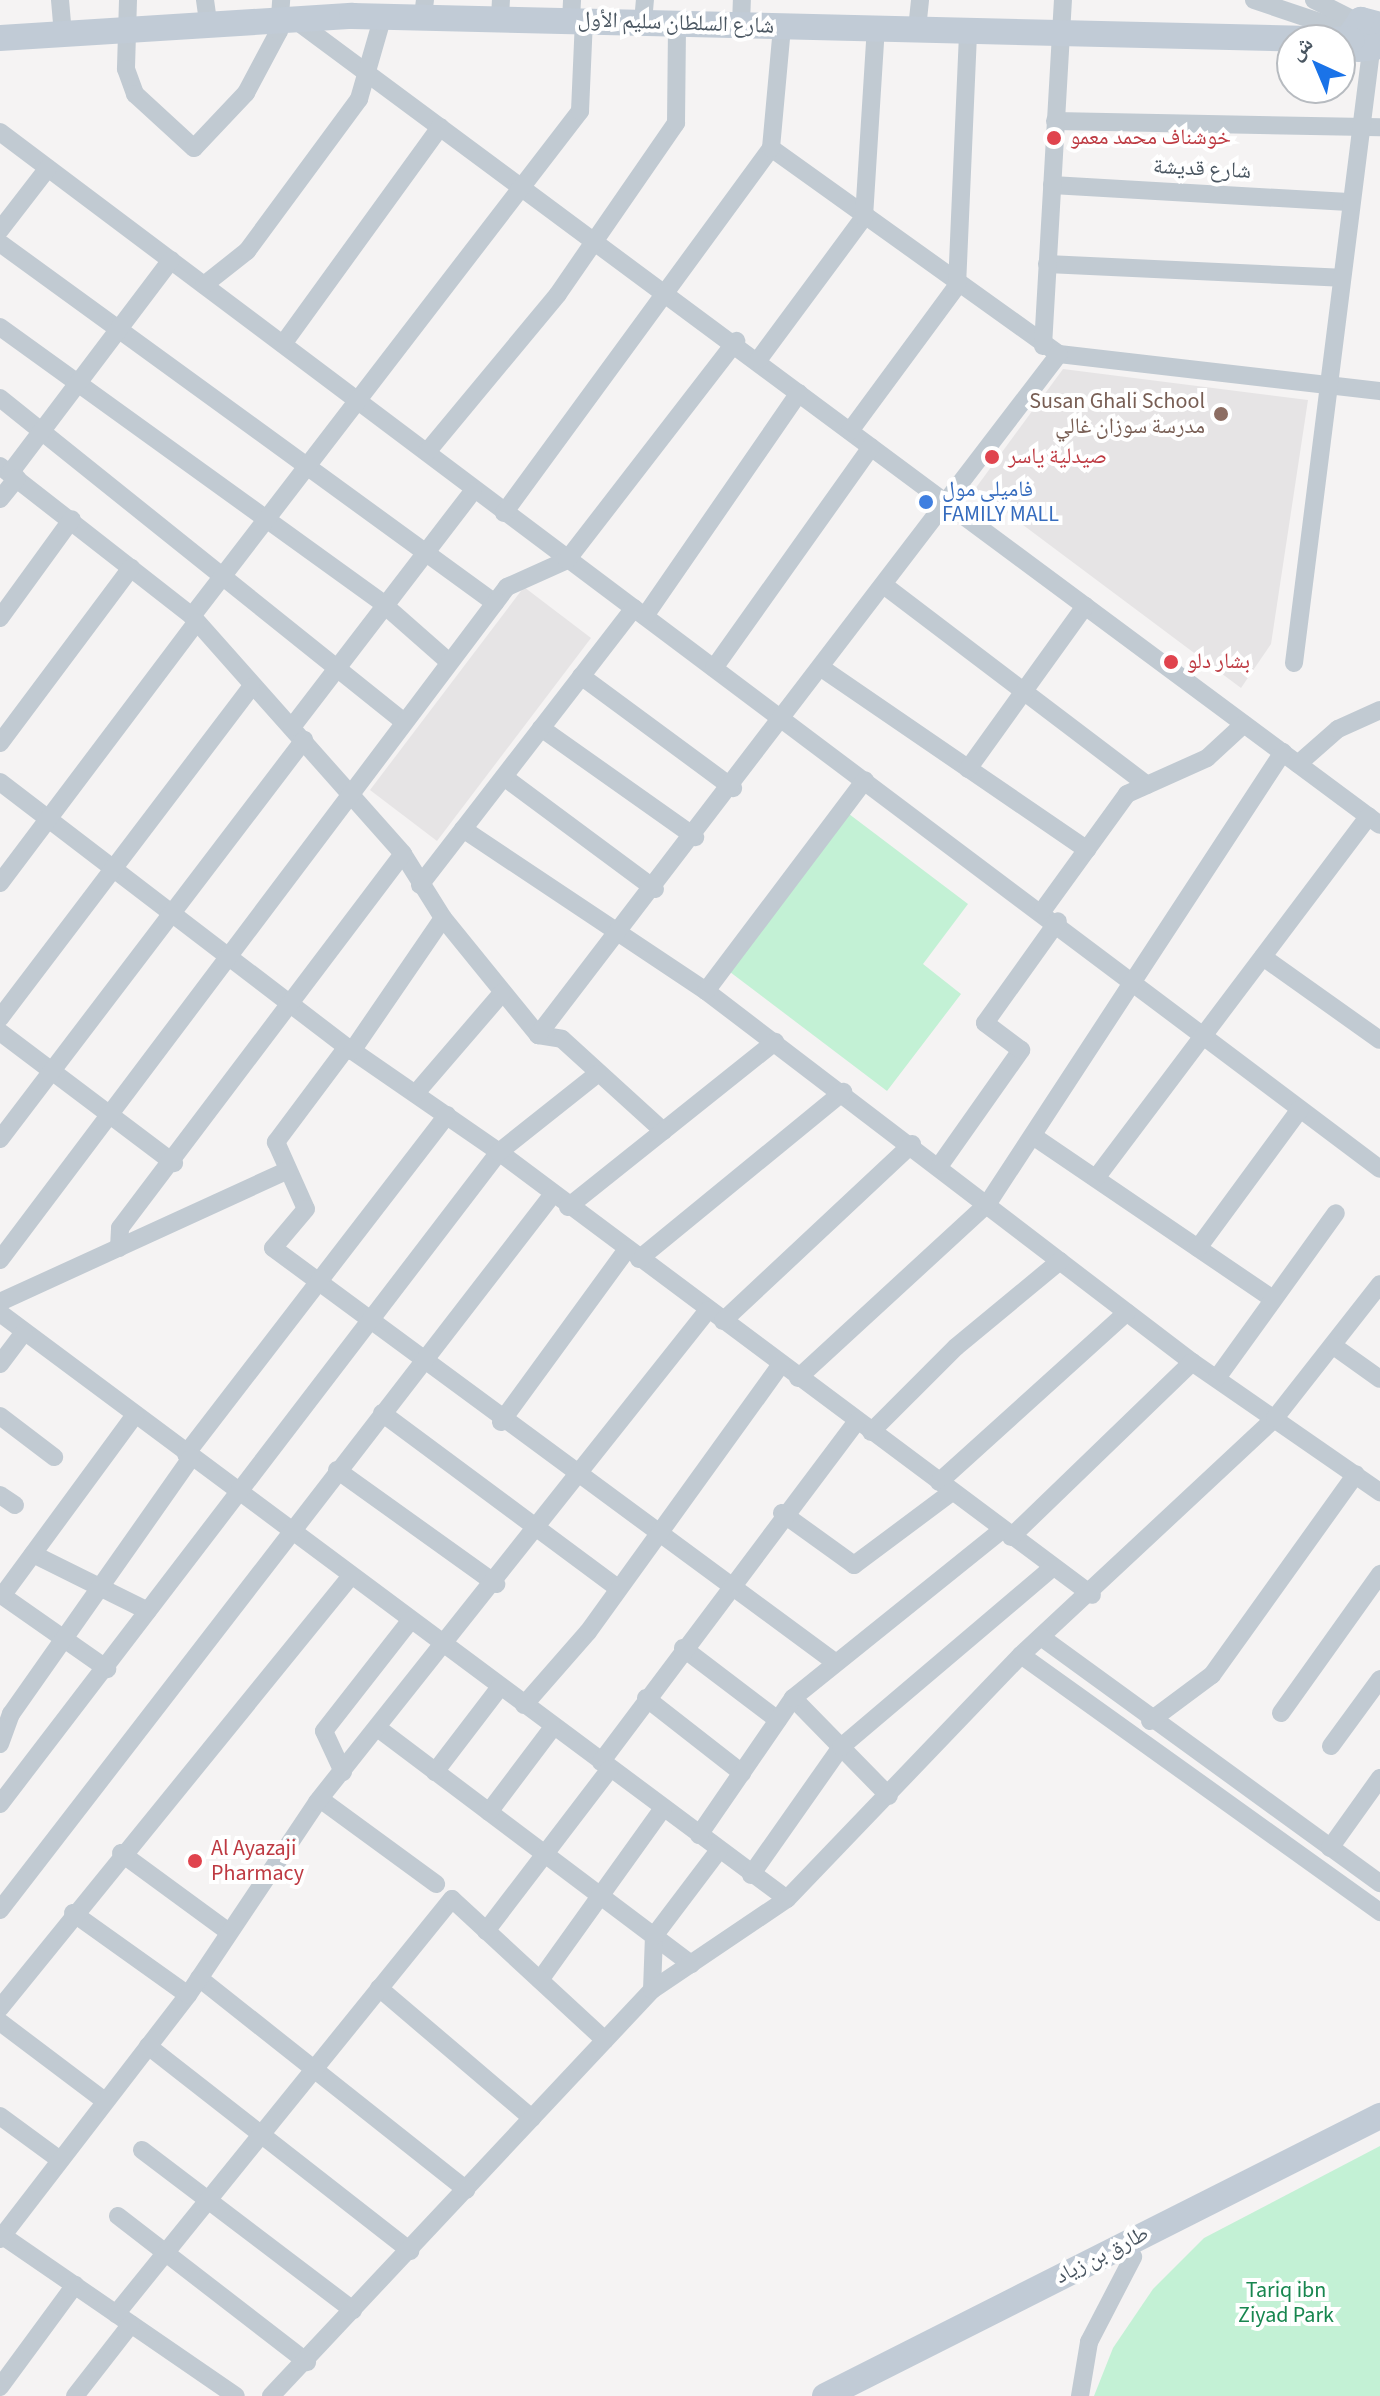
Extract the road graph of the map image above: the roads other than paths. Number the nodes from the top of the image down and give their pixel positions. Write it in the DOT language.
graph roads {
  1 [pos="60,0"];
  2 [pos="920,0"];
  3 [pos="1063,0"];
  4 [pos="1254,0"];
  5 [pos="1314,0"];
  6 [pos="352,8"];
  7 [pos="424,8"];
  8 [pos="500,9"];
  9 [pos="206,11"];
  10 [pos="644,11"];
  11 [pos="285,12"];
  12 [pos="741,12"];
  13 [pos="129,13"];
  14 [pos="576,13"];
  15 [pos="383,16"];
  16 [pos="677,23"];
  17 [pos="782,26"];
  18 [pos="876,28"];
  19 [pos="917,29"];
  20 [pos="968,30"];
  21 [pos="1369,31"];
  22 [pos="63,32"];
  23 [pos="1060,32"];
  24 [pos="0,38"];
  25 [pos="367,73"];
  26 [pos="1055,121"];
  27 [pos="440,127"];
  28 [pos="1357,127"];
  29 [pos="1380,127"];
  30 [pos="0,132"];
  31 [pos="771,148"];
  32 [pos="48,168"];
  33 [pos="1052,185"];
  34 [pos="519,186"];
  35 [pos="1349,202"];
  36 [pos="864,217"];
  37 [pos="0,230"];
  38 [pos="591,239"];
  39 [pos="0,243"];
  40 [pos="171,260"];
  41 [pos="1047,264"];
  42 [pos="1341,278"];
  43 [pos="204,285"];
  44 [pos="957,286"];
  45 [pos="666,290"];
  46 [pos="0,327"];
  47 [pos="118,330"];
  48 [pos="736,341"];
  49 [pos="283,344"];
  50 [pos="1051,350"];
  51 [pos="759,359"];
  52 [pos="77,383"];
  53 [pos="1330,386"];
  54 [pos="1380,391"];
  55 [pos="799,393"];
  56 [pos="0,398"];
  57 [pos="361,403"];
  58 [pos="42,428"];
  59 [pos="850,431"];
  60 [pos="871,447"];
  61 [pos="427,452"];
  62 [pos="305,468"];
  63 [pos="9,472"];
  64 [pos="473,491"];
  65 [pos="0,499"];
  66 [pos="947,504"];
  67 [pos="504,513"];
  68 [pos="72,519"];
  69 [pos="266,520"];
  70 [pos="424,554"];
  71 [pos="567,560"];
  72 [pos="131,568"];
  73 [pos="227,574"];
  74 [pos="885,586"];
  75 [pos="382,603"];
  76 [pos="495,603"];
  77 [pos="1085,606"];
  78 [pos="639,612"];
  79 [pos="0,618"];
  80 [pos="194,620"];
  81 [pos="449,662"];
  82 [pos="1294,663"];
  83 [pos="339,664"];
  84 [pos="714,668"];
  85 [pos="823,669"];
  86 [pos="581,676"];
  87 [pos="251,687"];
  88 [pos="1027,694"];
  89 [pos="1380,710"];
  90 [pos="784,721"];
  91 [pos="404,722"];
  92 [pos="1244,724"];
  93 [pos="541,728"];
  94 [pos="298,733"];
  95 [pos="0,743"];
  96 [pos="1283,752"];
  97 [pos="1298,764"];
  98 [pos="968,769"];
  99 [pos="504,777"];
  100 [pos="865,780"];
  101 [pos="0,782"];
  102 [pos="1147,785"];
  103 [pos="733,788"];
  104 [pos="354,796"];
  105 [pos="48,821"];
  106 [pos="1374,821"];
  107 [pos="463,829"];
  108 [pos="695,837"];
  109 [pos="1087,850"];
  110 [pos="403,854"];
  111 [pos="110,864"];
  112 [pos="0,883"];
  113 [pos="420,885"];
  114 [pos="655,889"];
  115 [pos="169,908"];
  116 [pos="1051,915"];
  117 [pos="443,918"];
  118 [pos="618,938"];
  119 [pos="226,952"];
  120 [pos="1263,957"];
  121 [pos="1136,981"];
  122 [pos="706,991"];
  123 [pos="503,992"];
  124 [pos="291,1001"];
  125 [pos="0,1018"];
  126 [pos="0,1032"];
  127 [pos="538,1035"];
  128 [pos="1203,1036"];
  129 [pos="1380,1040"];
  130 [pos="775,1042"];
  131 [pos="349,1049"];
  132 [pos="51,1072"];
  133 [pos="597,1074"];
  134 [pos="843,1092"];
  135 [pos="416,1093"];
  136 [pos="1300,1109"];
  137 [pos="109,1113"];
  138 [pos="447,1115"];
  139 [pos="663,1131"];
  140 [pos="1033,1136"];
  141 [pos="0,1139"];
  142 [pos="912,1144"];
  143 [pos="499,1152"];
  144 [pos="174,1163"];
  145 [pos="940,1165"];
  146 [pos="1380,1169"];
  147 [pos="286,1171"];
  148 [pos="1096,1178"];
  149 [pos="553,1194"];
  150 [pos="988,1203"];
  151 [pos="568,1207"];
  152 [pos="1336,1213"];
  153 [pos="119,1248"];
  154 [pos="1198,1248"];
  155 [pos="633,1254"];
  156 [pos="0,1260"];
  157 [pos="1060,1261"];
  158 [pos="319,1284"];
  159 [pos="1380,1284"];
  160 [pos="1273,1299"];
  161 [pos="0,1302"];
  162 [pos="1127,1312"];
  163 [pos="0,1313"];
  164 [pos="715,1315"];
  165 [pos="369,1323"];
  166 [pos="23,1333"];
  167 [pos="1335,1347"];
  168 [pos="1192,1362"];
  169 [pos="0,1364"];
  170 [pos="781,1364"];
  171 [pos="423,1365"];
  172 [pos="798,1378"];
  173 [pos="1217,1378"];
  174 [pos="1380,1379"];
  175 [pos="382,1413"];
  176 [pos="135,1415"];
  177 [pos="0,1416"];
  178 [pos="1275,1418"];
  179 [pos="501,1422"];
  180 [pos="864,1426"];
  181 [pos="188,1456"];
  182 [pos="54,1457"];
  183 [pos="337,1470"];
  184 [pos="1356,1474"];
  185 [pos="578,1479"];
  186 [pos="946,1487"];
  187 [pos="238,1491"];
  188 [pos="1380,1492"];
  189 [pos="782,1513"];
  190 [pos="538,1529"];
  191 [pos="654,1533"];
  192 [pos="1007,1533"];
  193 [pos="294,1536"];
  194 [pos="33,1554"];
  195 [pos="1053,1567"];
  196 [pos="1380,1574"];
  197 [pos="351,1576"];
  198 [pos="496,1584"];
  199 [pos="100,1587"];
  200 [pos="618,1588"];
  201 [pos="730,1588"];
  202 [pos="1,1595"];
  203 [pos="1092,1595"];
  204 [pos="148,1611"];
  205 [pos="410,1621"];
  206 [pos="1041,1637"];
  207 [pos="63,1639"];
  208 [pos="447,1648"];
  209 [pos="683,1648"];
  210 [pos="1021,1655"];
  211 [pos="832,1660"];
  212 [pos="107,1669"];
  213 [pos="1380,1679"];
  214 [pos="500,1687"];
  215 [pos="646,1698"];
  216 [pos="793,1698"];
  217 [pos="524,1705"];
  218 [pos="6,1710"];
  219 [pos="1281,1713"];
  220 [pos="778,1720"];
  221 [pos="1150,1721"];
  222 [pos="553,1727"];
  223 [pos="379,1729"];
  224 [pos="0,1744"];
  225 [pos="1331,1746"];
  226 [pos="841,1747"];
  227 [pos="605,1766"];
  228 [pos="343,1772"];
  229 [pos="435,1772"];
  230 [pos="742,1773"];
  231 [pos="1380,1778"];
  232 [pos="889,1796"];
  233 [pos="320,1799"];
  234 [pos="0,1804"];
  235 [pos="663,1808"];
  236 [pos="489,1812"];
  237 [pos="699,1835"];
  238 [pos="1330,1848"];
  239 [pos="719,1850"];
  240 [pos="121,1853"];
  241 [pos="543,1853"];
  242 [pos="751,1875"];
  243 [pos="1378,1877"];
  244 [pos="436,1884"];
  245 [pos="600,1896"];
  246 [pos="787,1899"];
  247 [pos="0,1910"];
  248 [pos="1380,1912"];
  249 [pos="73,1913"];
  250 [pos="486,1931"];
  251 [pos="229,1932"];
  252 [pos="654,1936"];
  253 [pos="691,1964"];
  254 [pos="199,1978"];
  255 [pos="540,1980"];
  256 [pos="379,1988"];
  257 [pos="652,1990"];
  258 [pos="188,1995"];
  259 [pos="0,2008"];
  260 [pos="0,2022"];
  261 [pos="605,2040"];
  262 [pos="148,2046"];
  263 [pos="315,2067"];
  264 [pos="105,2101"];
  265 [pos="0,2116"];
  266 [pos="1380,2116"];
  267 [pos="532,2118"];
  268 [pos="1380,2134"];
  269 [pos="260,2135"];
  270 [pos="142,2150"];
  271 [pos="60,2160"];
  272 [pos="466,2190"];
  273 [pos="208,2200"];
  274 [pos="118,2216"];
  275 [pos="1,2236"];
  276 [pos="410,2251"];
  277 [pos="166,2252"];
  278 [pos="1133,2257"];
  279 [pos="75,2285"];
  280 [pos="353,2310"];
  281 [pos="123,2319"];
  282 [pos="307,2362"];
  283 [pos="0,2387"];
  284 [pos="231,2395"];
  285 [pos="75,2396"];
  286 [pos="271,2396"];
  287 [pos="825,2396"];
  288 [pos="859,2396"];
  289 [pos="1080,2396"];
  1 -- 22 [label="street"];
  2 -- 19 [label="street"];
  3 -- 23 [label="street"];
  4 -- 21 [label="street"];
  5 -- 21 [label="street"];
  6 -- 11 [label="street, شارع السلطان سليم الأول"];
  6 -- 15 [label="street, شارع السلطان سليم الأول"];
  7 -- 8 [label="street, شارع السلطان سليم الأول"];
  7 -- 15 [label="street, شارع السلطان سليم الأول"];
  8 -- 14 [label="street, شارع السلطان سليم الأول"];
  9 -- 11 [label="street, شارع السلطان سليم الأول"];
  9 -- 13 [label="street, شارع السلطان سليم الأول"];
  10 -- 14 [label="street, شارع السلطان سليم الأول"];
  10 -- 16 [label="street, شارع السلطان سليم الأول"];
  11 -- 13 [label="street"];
  11 -- 25 [label="street"];
  12 -- 16 [label="street, شارع السلطان سليم الأول"];
  12 -- 17 [label="street, شارع السلطان سليم الأول"];
  13 -- 22 [label="street, شارع السلطان سليم الأول"];
  14 -- 34 [label="street"];
  15 -- 25 [label="street"];
  16 -- 38 [label="street"];
  17 -- 18 [label="street, شارع السلطان سليم الأول"];
  17 -- 31 [label="street"];
  18 -- 19 [label="street, شارع السلطان سليم الأول"];
  18 -- 36 [label="street"];
  19 -- 20 [label="street, شارع السلطان سليم الأول"];
  20 -- 23 [label="street, شارع السلطان سليم الأول"];
  20 -- 44 [label="street"];
  21 -- 23 [label="street, شارع السلطان سليم الأول"];
  21 -- 28 [label="street"];
  22 -- 24 [label="street, شارع السلطان سليم الأول"];
  23 -- 26 [label="street"];
  25 -- 27 [label="street"];
  25 -- 43 [label="street"];
  26 -- 28 [label="street"];
  26 -- 33 [label="street"];
  27 -- 34 [label="street"];
  27 -- 49 [label="street"];
  28 -- 29 [label="street"];
  28 -- 35 [label="street"];
  30 -- 32 [label="street"];
  31 -- 36 [label="street"];
  31 -- 45 [label="street"];
  32 -- 37 [label="street"];
  32 -- 40 [label="street"];
  33 -- 35 [label="street, شارع قديشة"];
  33 -- 41 [label="street"];
  34 -- 38 [label="street"];
  34 -- 57 [label="street"];
  35 -- 42 [label="street"];
  36 -- 44 [label="street"];
  36 -- 51 [label="street"];
  38 -- 45 [label="street"];
  38 -- 61 [label="street"];
  39 -- 47 [label="street"];
  40 -- 43 [label="street"];
  40 -- 47 [label="street"];
  41 -- 42 [label="street"];
  41 -- 50 [label="street"];
  42 -- 53 [label="street"];
  43 -- 49 [label="street"];
  44 -- 50 [label="street"];
  44 -- 59 [label="street"];
  45 -- 48 [label="street"];
  45 -- 67 [label="street"];
  46 -- 52 [label="street"];
  47 -- 52 [label="street"];
  47 -- 62 [label="street"];
  48 -- 51 [label="street"];
  48 -- 71 [label="street"];
  49 -- 57 [label="street"];
  50 -- 53 [label="street"];
  50 -- 66 [label="street"];
  51 -- 55 [label="street"];
  52 -- 58 [label="street"];
  52 -- 69 [label="street"];
  53 -- 54 [label="street"];
  53 -- 82 [label="street"];
  55 -- 59 [label="street"];
  55 -- 78 [label="street"];
  56 -- 58 [label="street"];
  57 -- 61 [label="street"];
  57 -- 62 [label="street"];
  58 -- 63 [label="street"];
  58 -- 73 [label="street"];
  59 -- 60 [label="street"];
  60 -- 66 [label="street"];
  60 -- 84 [label="street"];
  61 -- 64 [label="street"];
  62 -- 69 [label="street"];
  62 -- 70 [label="street"];
  63 -- 65 [label="street"];
  63 -- 68 [label="street"];
  64 -- 67 [label="street"];
  64 -- 70 [label="street"];
  66 -- 74 [label="street"];
  66 -- 77 [label="street"];
  67 -- 71 [label="street"];
  68 -- 72 [label="street"];
  68 -- 79 [label="street"];
  69 -- 73 [label="street"];
  69 -- 75 [label="street"];
  70 -- 75 [label="street"];
  70 -- 76 [label="street"];
  71 -- 76 [label="street"];
  71 -- 78 [label="street"];
  72 -- 80 [label="street"];
  72 -- 95 [label="street"];
  73 -- 80 [label="street"];
  73 -- 83 [label="street"];
  74 -- 85 [label="street"];
  74 -- 88 [label="street"];
  75 -- 81 [label="street"];
  75 -- 83 [label="street"];
  76 -- 81 [label="street"];
  77 -- 88 [label="street"];
  77 -- 92 [label="street"];
  78 -- 84 [label="street"];
  78 -- 86 [label="street"];
  80 -- 87 [label="street"];
  80 -- 105 [label="street"];
  81 -- 91 [label="street"];
  83 -- 91 [label="street"];
  83 -- 94 [label="street"];
  84 -- 90 [label="street"];
  85 -- 90 [label="street"];
  85 -- 98 [label="street"];
  86 -- 93 [label="street"];
  86 -- 103 [label="street"];
  87 -- 94 [label="street"];
  87 -- 111 [label="street"];
  88 -- 98 [label="street"];
  88 -- 102 [label="street"];
  89 -- 97 [label="street"];
  90 -- 100 [label="street"];
  90 -- 103 [label="street"];
  91 -- 104 [label="street"];
  92 -- 96 [label="street"];
  92 -- 102 [label="street"];
  93 -- 99 [label="street"];
  93 -- 108 [label="street"];
  94 -- 104 [label="street"];
  94 -- 115 [label="street"];
  96 -- 97 [label="street"];
  96 -- 121 [label="street"];
  97 -- 106 [label="street"];
  98 -- 109 [label="street"];
  99 -- 107 [label="street"];
  99 -- 114 [label="street"];
  100 -- 116 [label="street"];
  100 -- 122 [label="street"];
  101 -- 105 [label="street"];
  102 -- 109 [label="street"];
  103 -- 108 [label="street"];
  104 -- 110 [label="street"];
  104 -- 119 [label="street"];
  105 -- 111 [label="street"];
  105 -- 112 [label="street"];
  106 -- 120 [label="street"];
  107 -- 113 [label="street"];
  107 -- 118 [label="street"];
  108 -- 114 [label="street"];
  109 -- 116 [label="street"];
  110 -- 113 [label="street"];
  110 -- 124 [label="street"];
  111 -- 115 [label="street"];
  111 -- 125 [label="street"];
  113 -- 117 [label="street"];
  114 -- 118 [label="street"];
  115 -- 119 [label="street"];
  115 -- 132 [label="street"];
  116 -- 121 [label="street"];
  116 -- 145 [label="street"];
  117 -- 123 [label="street"];
  117 -- 131 [label="street"];
  118 -- 122 [label="street"];
  118 -- 127 [label="street"];
  119 -- 124 [label="street"];
  119 -- 137 [label="street"];
  120 -- 128 [label="street"];
  120 -- 129 [label="street"];
  121 -- 128 [label="street"];
  121 -- 140 [label="street"];
  122 -- 130 [label="street"];
  123 -- 127 [label="street"];
  123 -- 135 [label="street"];
  124 -- 131 [label="street"];
  124 -- 144 [label="street"];
  126 -- 132 [label="street"];
  127 -- 133 [label="street"];
  128 -- 136 [label="street"];
  128 -- 148 [label="street"];
  130 -- 134 [label="street"];
  130 -- 139 [label="street"];
  131 -- 135 [label="street"];
  131 -- 147 [label="street"];
  132 -- 137 [label="street"];
  132 -- 141 [label="street"];
  133 -- 139 [label="street"];
  133 -- 143 [label="street"];
  134 -- 142 [label="street"];
  134 -- 155 [label="street"];
  135 -- 138 [label="street"];
  136 -- 146 [label="street"];
  136 -- 154 [label="street"];
  137 -- 144 [label="street"];
  137 -- 156 [label="street"];
  138 -- 143 [label="street"];
  138 -- 158 [label="street"];
  139 -- 151 [label="street"];
  140 -- 148 [label="street"];
  140 -- 150 [label="street"];
  142 -- 145 [label="street"];
  142 -- 164 [label="street"];
  143 -- 149 [label="street"];
  143 -- 165 [label="street"];
  144 -- 153 [label="street"];
  145 -- 150 [label="street"];
  147 -- 153 [label="street"];
  147 -- 158 [label="street"];
  148 -- 154 [label="street"];
  149 -- 151 [label="street"];
  149 -- 171 [label="street"];
  150 -- 157 [label="street"];
  150 -- 172 [label="street"];
  151 -- 155 [label="street"];
  152 -- 160 [label="street"];
  153 -- 161 [label="street"];
  154 -- 160 [label="street"];
  155 -- 164 [label="street"];
  155 -- 179 [label="street"];
  157 -- 162 [label="street"];
  157 -- 180 [label="street"];
  158 -- 165 [label="street"];
  158 -- 181 [label="street"];
  159 -- 167 [label="street"];
  160 -- 173 [label="street"];
  162 -- 168 [label="street"];
  162 -- 186 [label="street"];
  163 -- 166 [label="street"];
  164 -- 170 [label="street"];
  164 -- 185 [label="street"];
  165 -- 171 [label="street"];
  165 -- 187 [label="street"];
  166 -- 169 [label="street"];
  166 -- 176 [label="street"];
  167 -- 174 [label="street"];
  167 -- 178 [label="street"];
  168 -- 173 [label="street"];
  168 -- 192 [label="street"];
  170 -- 172 [label="street"];
  170 -- 191 [label="street"];
  171 -- 175 [label="street"];
  171 -- 179 [label="street"];
  172 -- 180 [label="street"];
  173 -- 178 [label="street"];
  175 -- 183 [label="street"];
  175 -- 190 [label="street"];
  176 -- 181 [label="street"];
  176 -- 194 [label="street"];
  177 -- 182 [label="street"];
  178 -- 184 [label="street"];
  178 -- 203 [label="street"];
  179 -- 185 [label="street"];
  180 -- 186 [label="street"];
  180 -- 189 [label="street"];
  181 -- 187 [label="street"];
  181 -- 199 [label="street"];
  183 -- 193 [label="street"];
  183 -- 198 [label="street"];
  184 -- 188 [label="street"];
  184 -- 221 [label="street"];
  185 -- 190 [label="street"];
  185 -- 191 [label="street"];
  186 -- 189 [label="street"];
  186 -- 192 [label="street"];
  187 -- 193 [label="street"];
  187 -- 204 [label="street"];
  189 -- 201 [label="street"];
  190 -- 198 [label="street"];
  190 -- 200 [label="street"];
  191 -- 200 [label="street"];
  191 -- 201 [label="street"];
  192 -- 195 [label="street"];
  192 -- 211 [label="street"];
  193 -- 197 [label="street"];
  193 -- 247 [label="street"];
  194 -- 199 [label="street"];
  194 -- 202 [label="street"];
  195 -- 203 [label="street"];
  195 -- 226 [label="street"];
  196 -- 219 [label="street"];
  197 -- 205 [label="street"];
  197 -- 240 [label="street"];
  198 -- 208 [label="street"];
  199 -- 204 [label="street"];
  199 -- 207 [label="street"];
  200 -- 217 [label="street"];
  201 -- 209 [label="street"];
  201 -- 211 [label="street"];
  202 -- 207 [label="street"];
  203 -- 206 [label="street"];
  204 -- 212 [label="street"];
  205 -- 208 [label="street"];
  205 -- 228 [label="street"];
  206 -- 210 [label="street"];
  206 -- 221 [label="street"];
  207 -- 212 [label="street"];
  207 -- 218 [label="street"];
  208 -- 214 [label="street"];
  208 -- 223 [label="street"];
  209 -- 215 [label="street"];
  209 -- 220 [label="street"];
  210 -- 232 [label="street"];
  210 -- 248 [label="street"];
  211 -- 216 [label="street"];
  212 -- 234 [label="street"];
  213 -- 225 [label="street"];
  214 -- 217 [label="street"];
  214 -- 229 [label="street"];
  215 -- 227 [label="street"];
  215 -- 230 [label="street"];
  216 -- 220 [label="street"];
  216 -- 226 [label="street"];
  217 -- 222 [label="street"];
  218 -- 224 [label="street"];
  220 -- 230 [label="street"];
  221 -- 238 [label="street"];
  222 -- 227 [label="street"];
  222 -- 236 [label="street"];
  223 -- 228 [label="street"];
  223 -- 229 [label="street"];
  226 -- 232 [label="street"];
  226 -- 242 [label="street"];
  227 -- 235 [label="street"];
  227 -- 241 [label="street"];
  228 -- 233 [label="street"];
  229 -- 236 [label="street"];
  230 -- 237 [label="street"];
  231 -- 238 [label="street"];
  232 -- 246 [label="street"];
  233 -- 244 [label="street"];
  233 -- 251 [label="street"];
  235 -- 237 [label="street"];
  235 -- 245 [label="street"];
  236 -- 241 [label="street"];
  237 -- 239 [label="street"];
  238 -- 243 [label="street"];
  239 -- 242 [label="street"];
  239 -- 252 [label="street"];
  240 -- 249 [label="street"];
  240 -- 251 [label="street"];
  241 -- 245 [label="street"];
  241 -- 250 [label="street"];
  242 -- 246 [label="street"];
  245 -- 252 [label="street"];
  245 -- 255 [label="street"];
  246 -- 253 [label="street"];
  249 -- 258 [label="street"];
  249 -- 259 [label="street"];
  250 -- 255 [label="street"];
  250 -- 256 [label="street"];
  251 -- 254 [label="street"];
  252 -- 253 [label="street"];
  252 -- 257 [label="street"];
  253 -- 257 [label="street"];
  254 -- 258 [label="street"];
  254 -- 263 [label="street"];
  255 -- 261 [label="street"];
  256 -- 263 [label="street"];
  256 -- 267 [label="street"];
  257 -- 261 [label="street"];
  258 -- 262 [label="street"];
  260 -- 264 [label="street"];
  261 -- 267 [label="street"];
  262 -- 264 [label="street"];
  262 -- 269 [label="street"];
  263 -- 269 [label="street"];
  263 -- 272 [label="street"];
  264 -- 271 [label="street"];
  265 -- 271 [label="street"];
  266 -- 287 [label="street, طارق بن زياد"];
  267 -- 272 [label="street"];
  268 -- 278 [label="street"];
  269 -- 273 [label="street"];
  269 -- 276 [label="street"];
  270 -- 273 [label="street"];
  271 -- 275 [label="street"];
  272 -- 276 [label="street"];
  273 -- 277 [label="street"];
  273 -- 280 [label="street"];
  274 -- 277 [label="street"];
  275 -- 279 [label="street"];
  276 -- 280 [label="street"];
  277 -- 281 [label="street"];
  277 -- 282 [label="street"];
  278 -- 288 [label="street"];
  278 -- 289 [label="street"];
  279 -- 281 [label="street"];
  279 -- 283 [label="street"];
  280 -- 282 [label="street"];
  281 -- 284 [label="street"];
  281 -- 285 [label="street"];
  282 -- 286 [label="street"];
}
